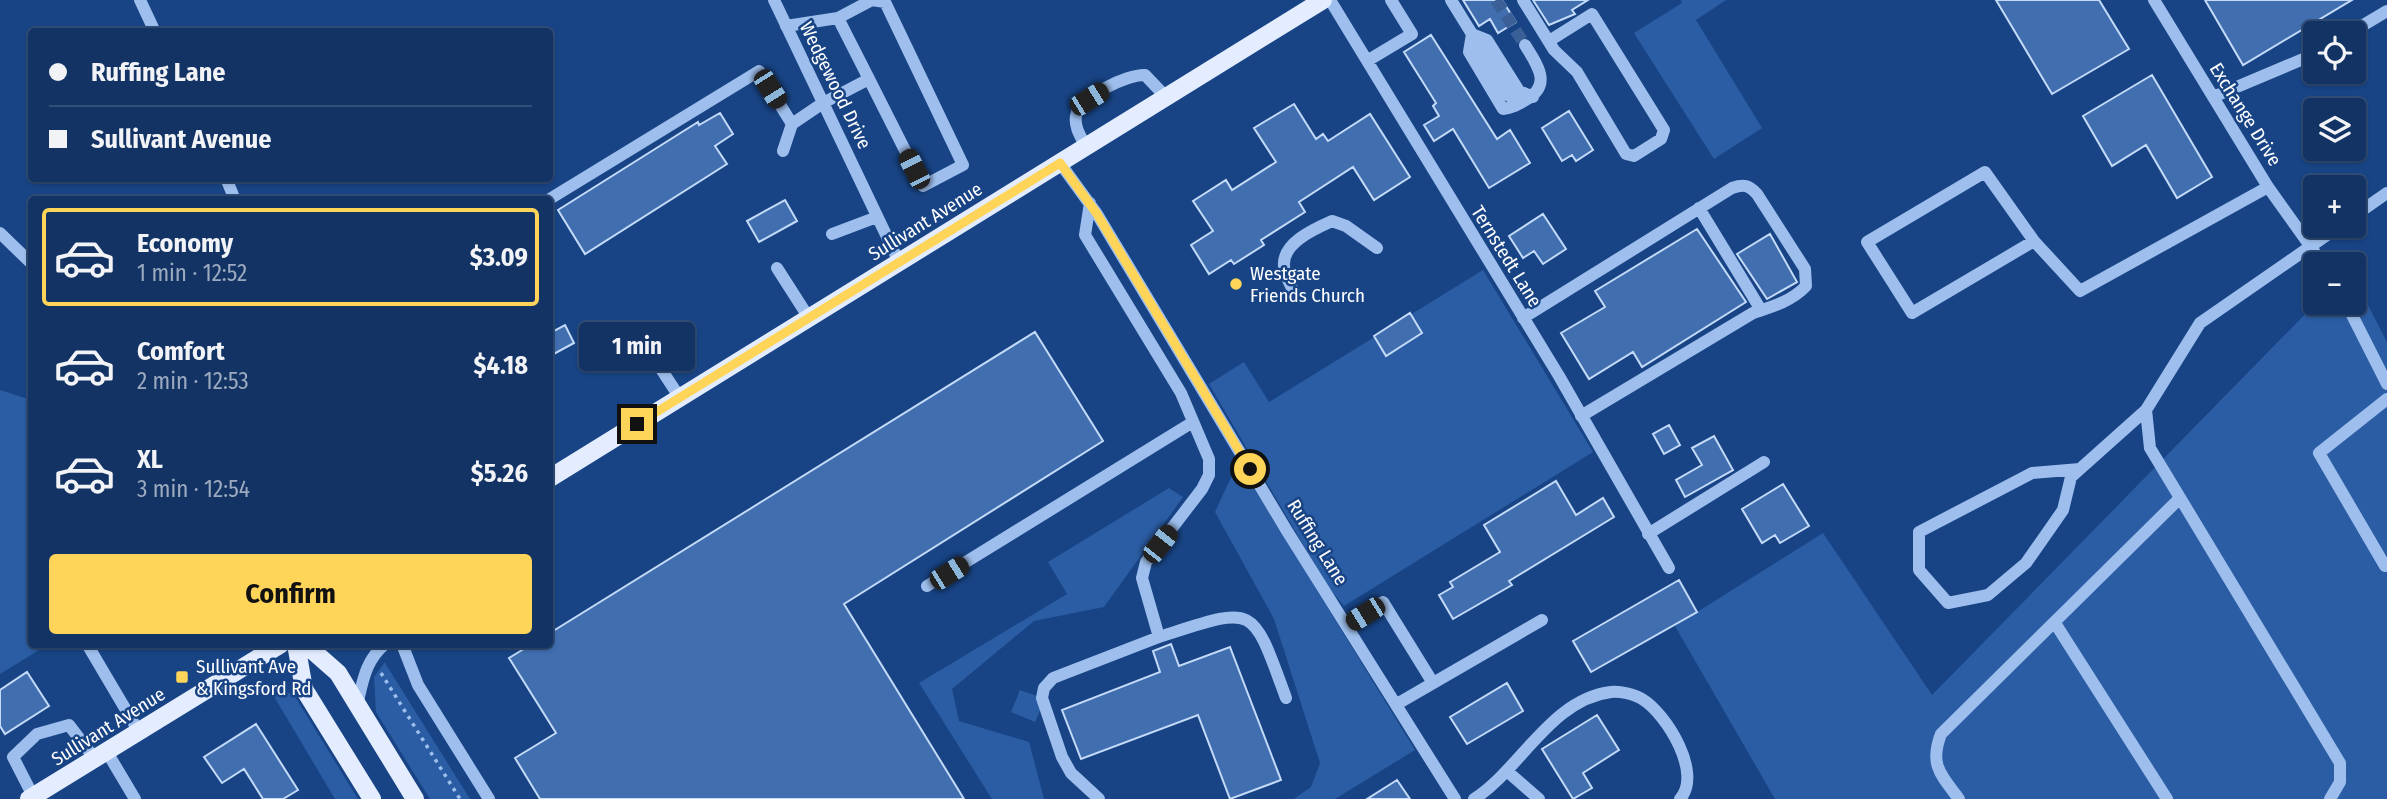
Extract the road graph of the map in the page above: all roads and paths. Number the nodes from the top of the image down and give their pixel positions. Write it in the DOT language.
graph roads {
  1 [pos="140,0"];
  2 [pos="774,0"];
  3 [pos="1330,0"];
  4 [pos="1391,0"];
  5 [pos="1451,0"];
  6 [pos="1523,0"];
  7 [pos="2154,0"];
  8 [pos="1314,2"];
  9 [pos="2387,10"];
  10 [pos="838,18"];
  11 [pos="2366,23"];
  12 [pos="786,26"];
  13 [pos="153,28"];
  14 [pos="1472,34"];
  15 [pos="1549,41"];
  16 [pos="1525,46"];
  17 [pos="2303,59"];
  18 [pos="1367,61"];
  19 [pos="869,79"];
  20 [pos="1166,97"];
  21 [pos="1532,97"];
  22 [pos="2213,97"];
  23 [pos="823,103"];
  24 [pos="792,124"];
  25 [pos="1086,147"];
  26 [pos="782,150"];
  27 [pos="1060,163"];
  28 [pos="2269,187"];
  29 [pos="2387,193"];
  30 [pos="553,197"];
  31 [pos="1090,203"];
  32 [pos="1699,208"];
  33 [pos="2366,208"];
  34 [pos="877,216"];
  35 [pos="0,233"];
  36 [pos="832,234"];
  37 [pos="2322,238"];
  38 [pos="2034,241"];
  39 [pos="2311,245"];
  40 [pos="1377,248"];
  41 [pos="2315,252"];
  42 [pos="28,260"];
  43 [pos="898,262"];
  44 [pos="777,268"];
  45 [pos="1297,298"];
  46 [pos="1760,310"];
  47 [pos="2352,315"];
  48 [pos="809,318"];
  49 [pos="1522,318"];
  50 [pos="648,349"];
  51 [pos="2387,384"];
  52 [pos="680,398"];
  53 [pos="2387,399"];
  54 [pos="2146,410"];
  55 [pos="1581,416"];
  56 [pos="1193,422"];
  57 [pos="1764,462"];
  58 [pos="2080,469"];
  59 [pos="553,476"];
  60 [pos="2180,498"];
  61 [pos="1648,534"];
  62 [pos="2385,566"];
  63 [pos="1669,568"];
  64 [pos="927,586"];
  65 [pos="1542,620"];
  66 [pos="2055,623"];
  67 [pos="1347,625"];
  68 [pos="1159,637"];
  69 [pos="89,648"];
  70 [pos="275,648"];
  71 [pos="297,648"];
  72 [pos="310,648"];
  73 [pos="381,648"];
  74 [pos="404,648"];
  75 [pos="368,663"];
  76 [pos="1433,683"];
  77 [pos="1286,698"];
  78 [pos="1397,704"];
  79 [pos="357,705"];
  80 [pos="139,732"];
  81 [pos="101,755"];
  82 [pos="1508,772"];
  83 [pos="35,797"];
  84 [pos="130,797"];
  85 [pos="372,799"];
  86 [pos="415,799"];
  87 [pos="460,799"];
  88 [pos="489,799"];
  89 [pos="1099,799"];
  90 [pos="1455,799"];
  91 [pos="1474,799"];
  92 [pos="1539,799"];
  93 [pos="1680,799"];
  94 [pos="1959,799"];
  95 [pos="2167,799"];
  96 [pos="2330,799"];
  1 -- 13 [label="street"];
  2 -- 12 [label="street, Wedgewood Drive"];
  3 -- 18 [label="street, Ternstedt Lane"];
  4 -- 18 [label="street"];
  5 -- 14 [label="street"];
  6 -- 15 [label="street"];
  7 -- 22 [label="street, Exchange Drive"];
  8 -- 20 [label="main road, Sullivant Avenue"];
  9 -- 11 [label="street"];
  10 -- 12 [label="street"];
  10 -- 19 [label="street"];
  10 -- 19 [label="street"];
  12 -- 23 [label="street, Wedgewood Drive"];
  14 -- 21 [label="street"];
  14 -- 21 [label="street"];
  15 -- 15 [label="street"];
  16 -- 21 [label="street"];
  17 -- 22 [label="street"];
  18 -- 49 [label="street, Ternstedt Lane"];
  19 -- 23 [label="street"];
  20 -- 25 [label="main road, Sullivant Avenue"];
  20 -- 25 [label="street"];
  22 -- 28 [label="street, Exchange Drive"];
  23 -- 24 [label="street"];
  23 -- 34 [label="street, Wedgewood Drive"];
  24 -- 26 [label="street"];
  24 -- 30 [label="street"];
  25 -- 27 [label="main road, Sullivant Avenue"];
  27 -- 31 [label="street, Ruffing Lane"];
  27 -- 43 [label="main road, Sullivant Avenue"];
  28 -- 38 [label="street"];
  28 -- 39 [label="street, Exchange Drive"];
  29 -- 33 [label="street"];
  31 -- 56 [label="street"];
  31 -- 67 [label="street, Ruffing Lane"];
  32 -- 46 [label="street"];
  32 -- 46 [label="street"];
  32 -- 49 [label="street"];
  34 -- 36 [label="street"];
  34 -- 43 [label="street, Wedgewood Drive"];
  35 -- 42 [label="street"];
  37 -- 39 [label="street"];
  38 -- 38 [label="street"];
  39 -- 41 [label="street, Exchange Drive"];
  39 -- 54 [label="street"];
  40 -- 45 [label="street"];
  43 -- 48 [label="main road, Sullivant Avenue"];
  44 -- 48 [label="street"];
  46 -- 55 [label="street"];
  47 -- 51 [label="street"];
  48 -- 52 [label="main road, Sullivant Avenue"];
  49 -- 55 [label="street, Ternstedt Lane"];
  50 -- 52 [label="street"];
  52 -- 59 [label="main road, Sullivant Avenue"];
  53 -- 62 [label="street"];
  54 -- 58 [label="street"];
  54 -- 60 [label="street"];
  55 -- 61 [label="street, Ternstedt Lane"];
  56 -- 64 [label="street"];
  56 -- 68 [label="street"];
  57 -- 61 [label="street"];
  58 -- 58 [label="street"];
  60 -- 66 [label="street"];
  60 -- 96 [label="street"];
  61 -- 63 [label="street, Ternstedt Lane"];
  65 -- 76 [label="street"];
  66 -- 94 [label="street"];
  66 -- 95 [label="street"];
  67 -- 76 [label="street"];
  67 -- 78 [label="street, Ruffing Lane"];
  68 -- 77 [label="street"];
  68 -- 89 [label="street"];
  69 -- 80 [label="street"];
  70 -- 80 [label="main road, Sullivant Avenue"];
  71 -- 85 [label="main road"];
  72 -- 79 [label="main road"];
  73 -- 75 [label="street"];
  74 -- 88 [label="street"];
  75 -- 79 [label="street"];
  75 -- 87 [label="path"];
  76 -- 78 [label="street"];
  78 -- 90 [label="street, Ruffing Lane"];
  79 -- 86 [label="main road"];
  80 -- 81 [label="main road, Sullivant Avenue"];
  81 -- 83 [label="main road, Sullivant Avenue"];
  81 -- 83 [label="street"];
  81 -- 84 [label="street"];
  82 -- 91 [label="street"];
  82 -- 92 [label="street"];
  82 -- 93 [label="street"];
}
